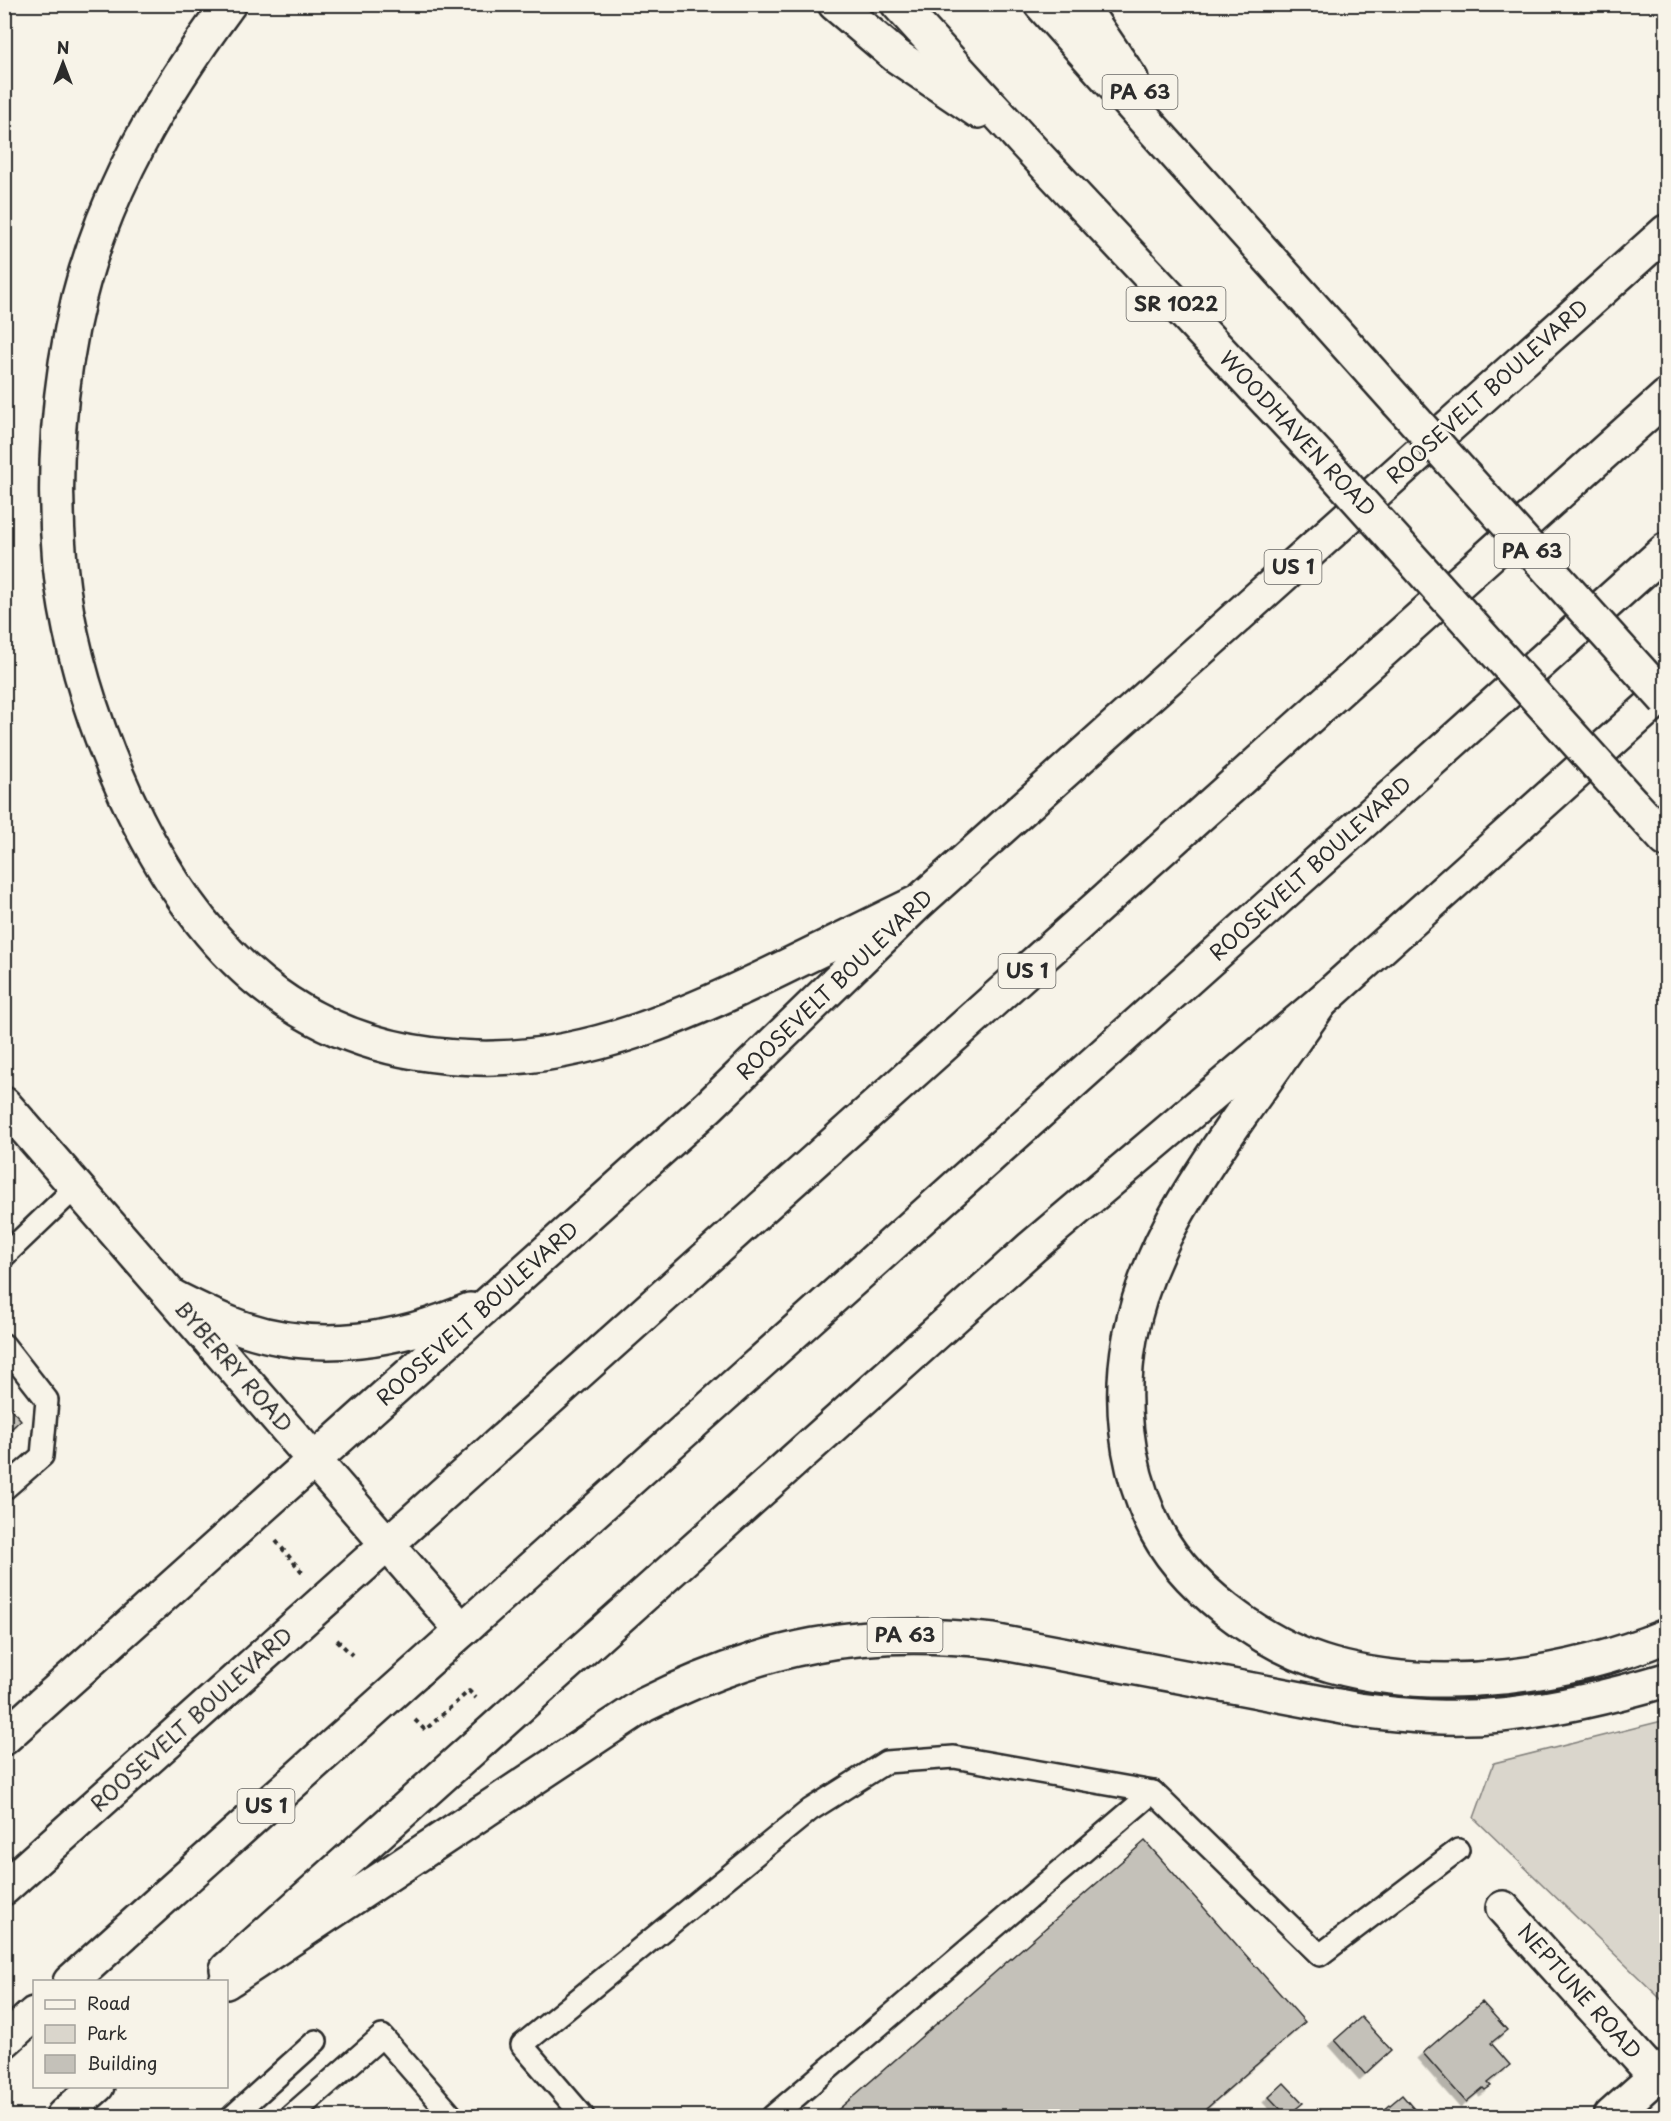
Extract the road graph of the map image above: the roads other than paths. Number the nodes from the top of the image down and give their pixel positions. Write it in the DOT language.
graph roads {
  1 [pos="230,4"];
  2 [pos="835,4"];
  3 [pos="898,4"];
  4 [pos="1041,4"];
  5 [pos="1080,4"];
  6 [pos="1025,143"];
  7 [pos="1199,180"];
  8 [pos="1666,232"];
  9 [pos="1666,397"];
  10 [pos="1666,550"];
  11 [pos="1666,692"];
  12 [pos="1666,700"];
  13 [pos="1666,840"];
  14 [pos="920,901"];
  15 [pos="1321,1002"];
  16 [pos="4,1104"];
  17 [pos="76,1187"];
  18 [pos="4,1256"];
  19 [pos="173,1297"];
  20 [pos="492,1301"];
  21 [pos="4,1345"];
  22 [pos="314,1460"];
  23 [pos="4,1489"];
  24 [pos="388,1544"];
  25 [pos="462,1630"];
  26 [pos="1666,1636"];
  27 [pos="1666,1680"];
  28 [pos="4,1738"];
  29 [pos="1153,1792"];
  30 [pos="1458,1850"];
  31 [pos="4,1888"];
  32 [pos="1503,1908"];
  33 [pos="72,1980"];
  34 [pos="215,1980"];
  35 [pos="228,1981"];
  36 [pos="33,2015"];
  37 [pos="4,2041"];
  38 [pos="316,2041"];
  39 [pos="1661,2072"];
  40 [pos="95,2088"];
  41 [pos="63,2116"];
  42 [pos="232,2116"];
  43 [pos="291,2116"];
  44 [pos="452,2116"];
  45 [pos="583,2116"];
  46 [pos="773,2116"];
  47 [pos="1611,2116"];
  1 -- 14 [label="main road"];
  2 -- 6 [label="main road"];
  3 -- 6 [label="main road, WOODHAVEN ROAD"];
  4 -- 7 [label="main road"];
  5 -- 7 [label="main road, PA 63"];
  6 -- 13 [label="main road, WOODHAVEN ROAD / SR 1022, bridge"];
  7 -- 12 [label="main road, PA 63, bridge"];
  8 -- 14 [label="main road, ROOSEVELT BOULEVARD / US 1"];
  9 -- 24 [label="main road, ROOSEVELT BOULEVARD / US 1"];
  10 -- 25 [label="main road, ROOSEVELT BOULEVARD / US 1"];
  11 -- 15 [label="main road"];
  14 -- 20 [label="main road, ROOSEVELT BOULEVARD / US 1"];
  15 -- 26 [label="main road"];
  15 -- 34 [label="main road"];
  16 -- 17 [label="main road, BYBERRY ROAD"];
  17 -- 18 [label="lane"];
  17 -- 19 [label="main road, BYBERRY ROAD"];
  19 -- 20 [label="main road"];
  19 -- 22 [label="main road, BYBERRY ROAD"];
  20 -- 22 [label="main road, ROOSEVELT BOULEVARD / US 1"];
  21 -- 23 [label="lane"];
  22 -- 24 [label="main road, BYBERRY ROAD"];
  22 -- 28 [label="main road, ROOSEVELT BOULEVARD / US 1"];
  24 -- 25 [label="main road, BYBERRY ROAD"];
  24 -- 31 [label="main road, ROOSEVELT BOULEVARD / US 1"];
  25 -- 33 [label="main road, ROOSEVELT BOULEVARD / US 1"];
  27 -- 35 [label="main road, PA 63"];
  29 -- 30 [label="lane"];
  29 -- 45 [label="lane"];
  29 -- 46 [label="lane"];
  32 -- 39 [label="main road, NEPTUNE ROAD"];
  36 -- 37 [label="main road"];
  38 -- 42 [label="lane"];
  39 -- 47 [label="main road"];
  40 -- 41 [label="main road"];
  43 -- 44 [label="lane"];
}
